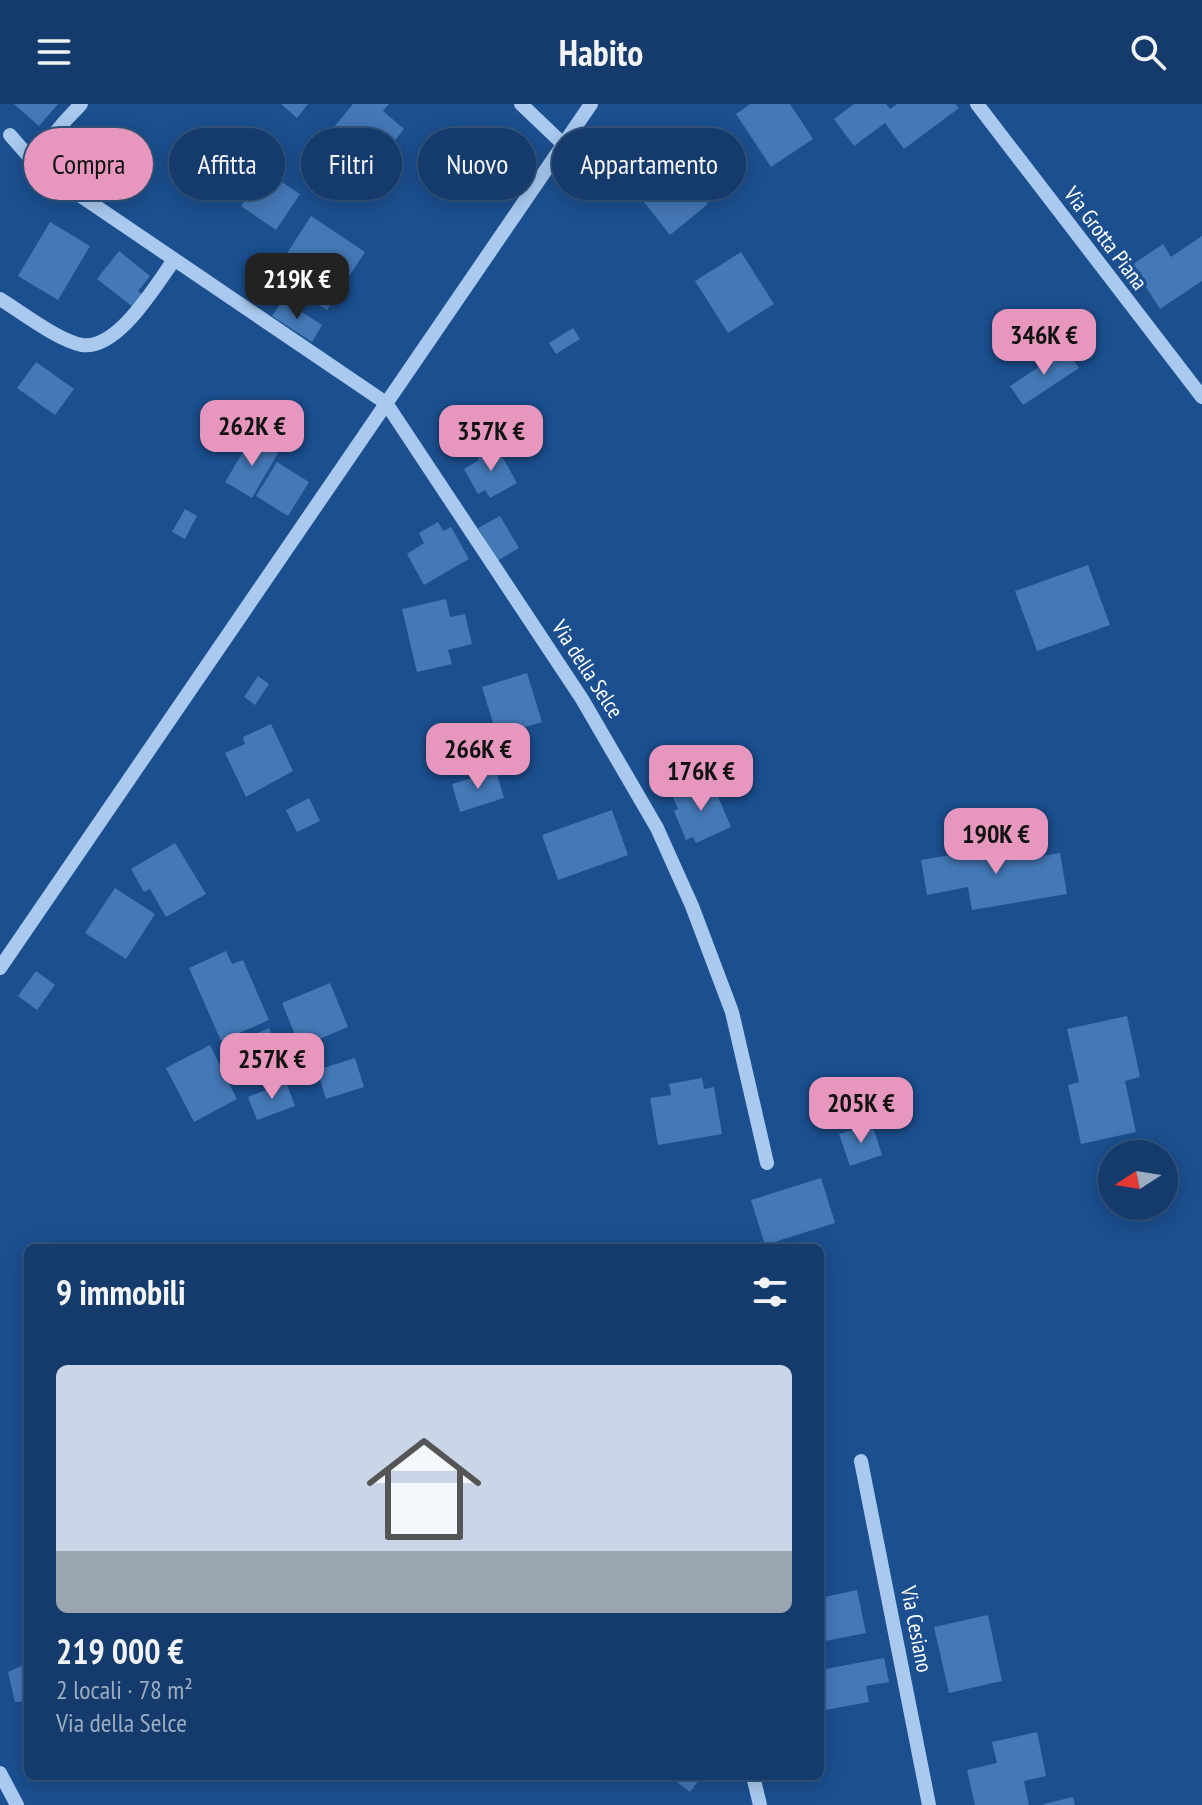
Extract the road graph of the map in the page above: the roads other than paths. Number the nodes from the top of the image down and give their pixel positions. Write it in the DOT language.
graph roads {
  1 [pos="81,104"];
  2 [pos="521,104"];
  3 [pos="591,104"];
  4 [pos="977,104"];
  5 [pos="62,128"];
  6 [pos="574,128"];
  7 [pos="552,134"];
  8 [pos="10,135"];
  9 [pos="24,153"];
  10 [pos="552,160"];
  11 [pos="85,200"];
  12 [pos="174,260"];
  13 [pos="0,299"];
  14 [pos="1202,397"];
  15 [pos="386,403"];
  16 [pos="0,968"];
  17 [pos="767,1163"];
  18 [pos="861,1461"];
  19 [pos="0,1773"];
  20 [pos="754,1780"];
  21 [pos="17,1805"];
  22 [pos="760,1805"];
  23 [pos="929,1805"];
  1 -- 5 [label="street"];
  2 -- 7 [label="street"];
  3 -- 6 [label="street"];
  4 -- 14 [label="street, Via Grotta Piana"];
  8 -- 9 [label="street"];
  10 -- 15 [label="street"];
  11 -- 12 [label="street"];
  12 -- 13 [label="street"];
  12 -- 15 [label="street"];
  15 -- 16 [label="street"];
  15 -- 17 [label="street, Via della Selce"];
  18 -- 23 [label="street, Via Cesiano"];
  19 -- 21 [label="street"];
  20 -- 22 [label="street"];
}
